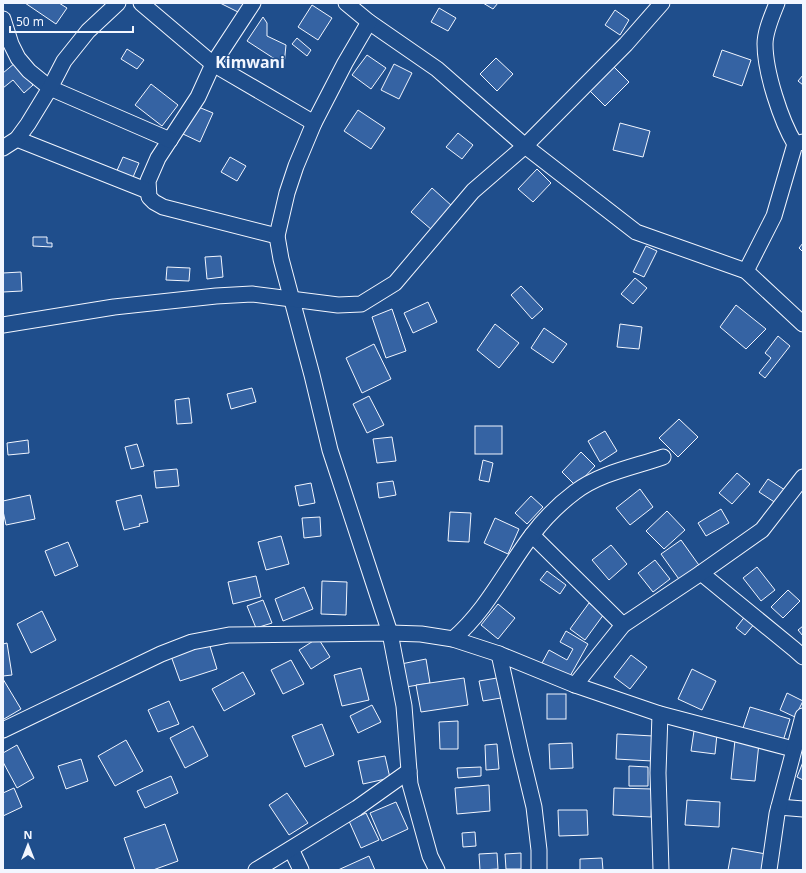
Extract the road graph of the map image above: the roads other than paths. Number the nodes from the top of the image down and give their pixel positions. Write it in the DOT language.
graph roads {
  1 [pos="118,3"];
  2 [pos="141,3"];
  3 [pos="253,3"];
  4 [pos="346,3"];
  5 [pos="662,3"];
  6 [pos="777,3"];
  7 [pos="3,19"];
  8 [pos="369,22"];
  9 [pos="214,64"];
  10 [pos="50,88"];
  11 [pos="314,124"];
  12 [pos="17,139"];
  13 [pos="170,140"];
  14 [pos="799,143"];
  15 [pos="525,146"];
  16 [pos="3,148"];
  17 [pos="148,191"];
  18 [pos="277,236"];
  19 [pos="746,272"];
  20 [pos="292,299"];
  21 [pos="803,324"];
  22 [pos="3,325"];
  23 [pos="663,457"];
  24 [pos="803,477"];
  25 [pos="532,534"];
  26 [pos="701,573"];
  27 [pos="623,625"];
  28 [pos="390,633"];
  29 [pos="453,638"];
  30 [pos="499,654"];
  31 [pos="803,657"];
  32 [pos="574,685"];
  33 [pos="660,714"];
  34 [pos="803,716"];
  35 [pos="3,730"];
  36 [pos="793,749"];
  37 [pos="408,771"];
  38 [pos="779,807"];
  39 [pos="803,809"];
  40 [pos="291,850"];
  41 [pos="256,870"];
  42 [pos="302,870"];
  43 [pos="437,870"];
  44 [pos="539,870"];
  45 [pos="661,870"];
  46 [pos="768,870"];
  1 -- 10 [label="street"];
  2 -- 9 [label="street"];
  3 -- 9 [label="street"];
  4 -- 8 [label="street"];
  5 -- 15 [label="street"];
  6 -- 14 [label="street"];
  7 -- 10 [label="street"];
  8 -- 11 [label="street"];
  8 -- 15 [label="street"];
  9 -- 11 [label="street"];
  9 -- 13 [label="street"];
  10 -- 12 [label="street"];
  10 -- 13 [label="street"];
  11 -- 18 [label="street"];
  12 -- 16 [label="street"];
  12 -- 17 [label="street"];
  13 -- 17 [label="street"];
  14 -- 19 [label="street"];
  15 -- 19 [label="street"];
  15 -- 20 [label="street"];
  17 -- 18 [label="street"];
  18 -- 20 [label="street"];
  19 -- 21 [label="street"];
  20 -- 22 [label="street"];
  20 -- 28 [label="street"];
  23 -- 25 [label="street"];
  24 -- 26 [label="street"];
  25 -- 27 [label="street"];
  25 -- 29 [label="street"];
  26 -- 27 [label="street"];
  26 -- 31 [label="street"];
  27 -- 32 [label="street"];
  28 -- 29 [label="street"];
  28 -- 35 [label="street"];
  28 -- 37 [label="street"];
  29 -- 30 [label="street"];
  30 -- 32 [label="street"];
  30 -- 44 [label="street"];
  32 -- 33 [label="street"];
  33 -- 36 [label="street"];
  33 -- 45 [label="street"];
  34 -- 36 [label="street"];
  36 -- 38 [label="street"];
  37 -- 40 [label="street"];
  37 -- 43 [label="street"];
  38 -- 39 [label="street"];
  38 -- 46 [label="street"];
  40 -- 41 [label="street"];
  40 -- 42 [label="street"];
}
